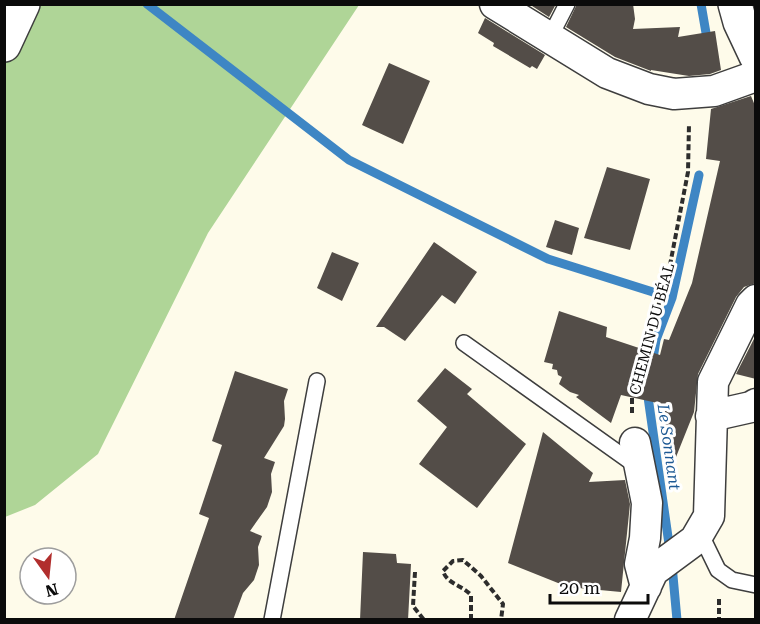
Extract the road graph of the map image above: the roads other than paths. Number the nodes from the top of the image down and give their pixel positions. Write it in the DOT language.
graph roads {
  1 [pos="23,4"];
  2 [pos="495,4"];
  3 [pos="567,4"];
  4 [pos="735,4"];
  5 [pos="550,37"];
  6 [pos="4,45"];
  7 [pos="756,56"];
  8 [pos="756,76"];
  9 [pos="756,300"];
  10 [pos="464,343"];
  11 [pos="317,381"];
  12 [pos="756,404"];
  13 [pos="711,416"];
  14 [pos="638,456"];
  15 [pos="697,536"];
  16 [pos="649,579"];
  17 [pos="756,585"];
  18 [pos="272,620"];
  19 [pos="630,620"];
  1 -- 6 [label="street"];
  2 -- 5 [label="street"];
  3 -- 5 [label="lane"];
  4 -- 7 [label="street"];
  5 -- 8 [label="street"];
  9 -- 13 [label="street"];
  10 -- 14 [label="lane"];
  11 -- 18 [label="lane"];
  12 -- 13 [label="street"];
  13 -- 15 [label="street"];
  14 -- 16 [label="street"];
  15 -- 16 [label="street"];
  15 -- 17 [label="lane"];
  16 -- 19 [label="street"];
}
